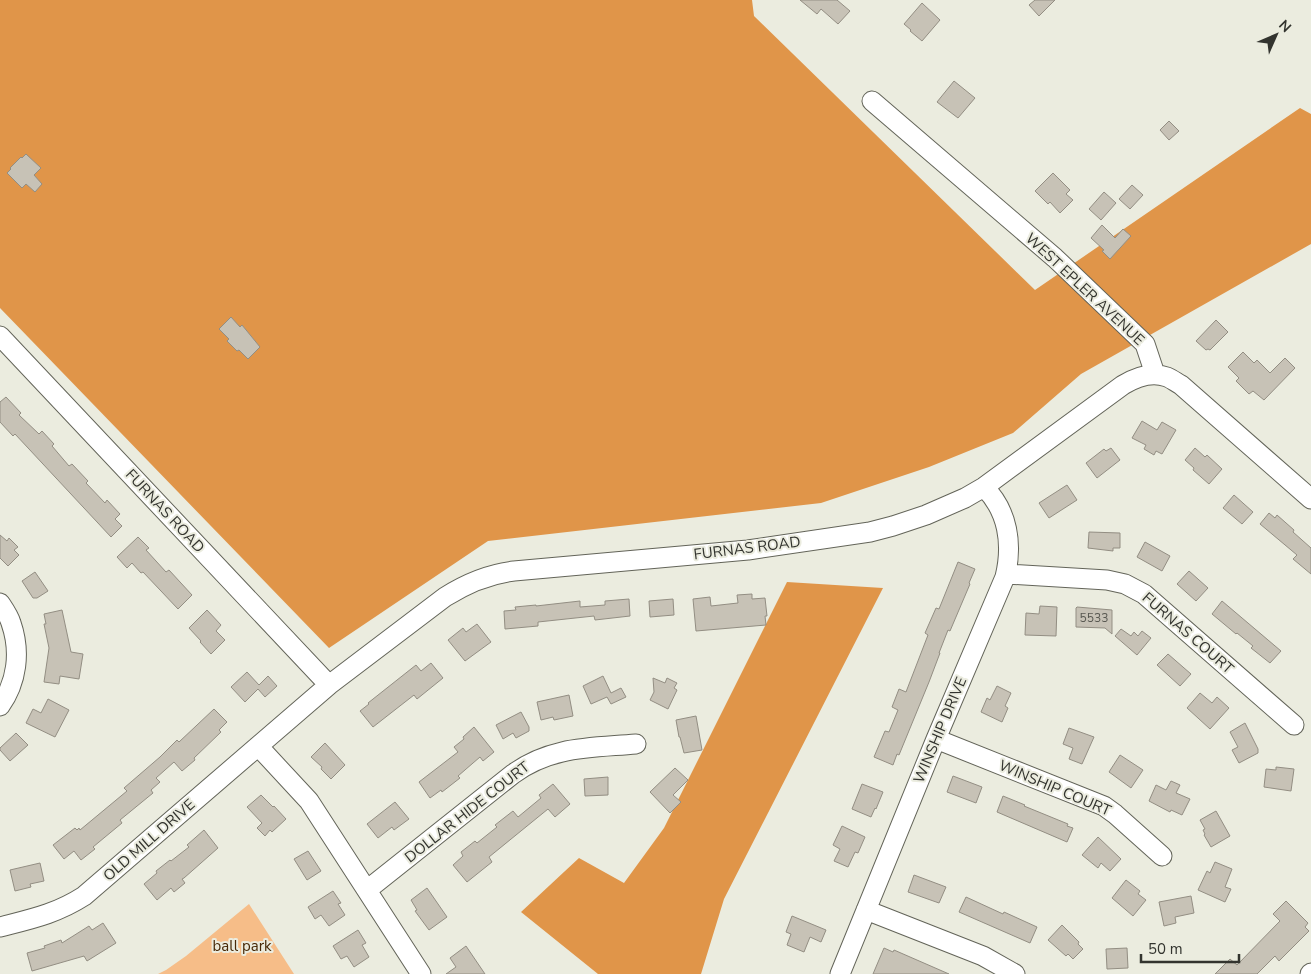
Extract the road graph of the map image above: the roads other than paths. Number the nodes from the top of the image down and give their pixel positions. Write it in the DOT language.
graph roads {
  1 [pos="872,101"];
  2 [pos="0,336"];
  3 [pos="1155,374"];
  4 [pos="984,487"];
  5 [pos="1311,499"];
  6 [pos="1006,574"];
  7 [pos="0,602"];
  8 [pos="329,686"];
  9 [pos="0,706"];
  10 [pos="1294,725"];
  11 [pos="282,726"];
  12 [pos="936,739"];
  13 [pos="636,744"];
  14 [pos="258,746"];
  15 [pos="1162,856"];
  16 [pos="367,890"];
  17 [pos="866,910"];
  18 [pos="0,927"];
  19 [pos="421,974"];
  20 [pos="840,974"];
  21 [pos="1015,974"];
  1 -- 3 [label="street, WEST EPLER AVENUE"];
  2 -- 8 [label="street, FURNAS ROAD"];
  3 -- 4 [label="street, FURNAS ROAD"];
  3 -- 5 [label="street"];
  4 -- 6 [label="street, WINSHIP DRIVE"];
  4 -- 8 [label="street, FURNAS ROAD"];
  6 -- 10 [label="street, FURNAS COURT"];
  6 -- 12 [label="street, WINSHIP DRIVE"];
  7 -- 9 [label="street"];
  8 -- 11 [label="street, FURNAS ROAD"];
  11 -- 14 [label="street, OLD MILL DRIVE"];
  12 -- 15 [label="street, WINSHIP COURT"];
  12 -- 17 [label="street, WINSHIP DRIVE"];
  13 -- 16 [label="street, DOLLAR HIDE COURT"];
  14 -- 16 [label="street"];
  14 -- 18 [label="street, OLD MILL DRIVE"];
  16 -- 19 [label="street"];
  17 -- 20 [label="street, WINSHIP DRIVE"];
  17 -- 21 [label="street"];
}
